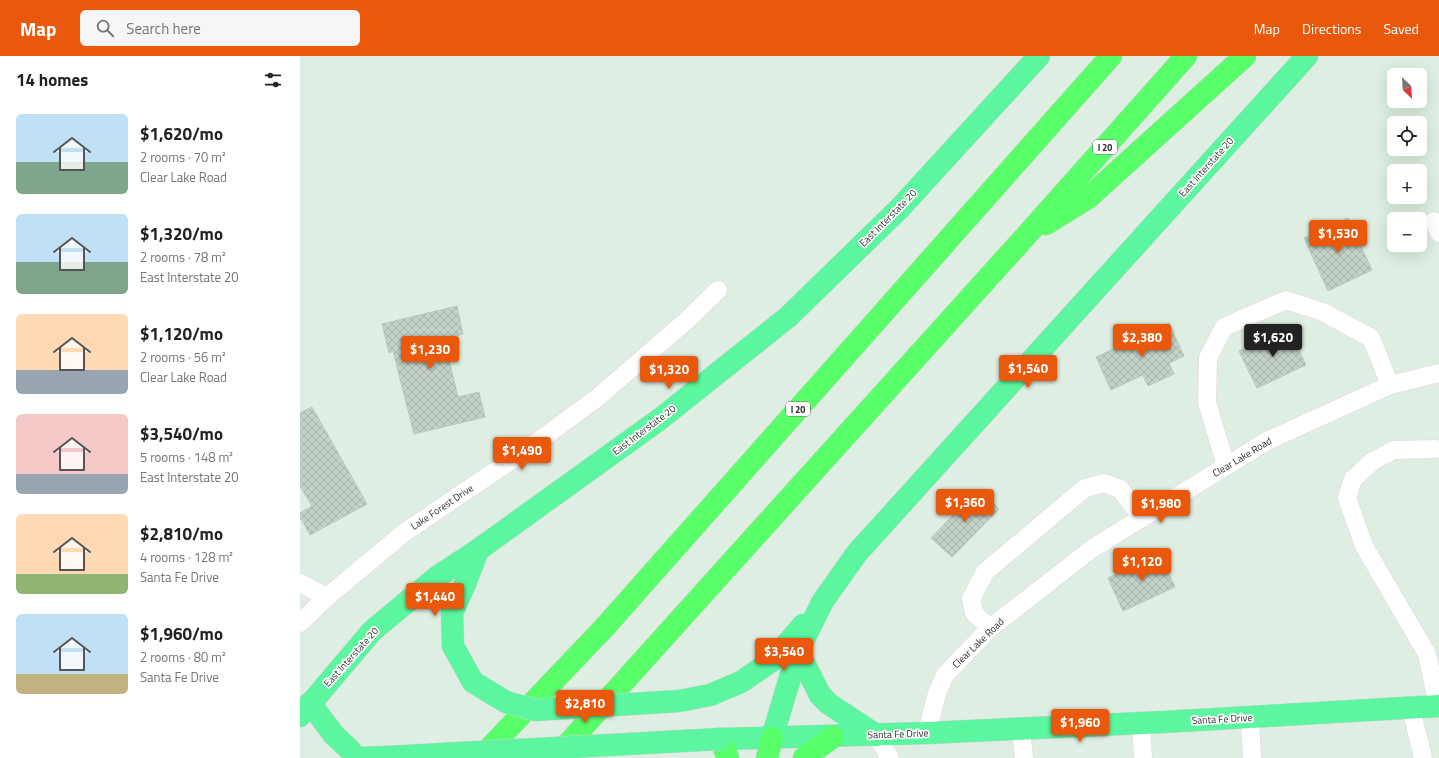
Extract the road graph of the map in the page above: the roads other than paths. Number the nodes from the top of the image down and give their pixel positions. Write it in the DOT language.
graph roads {
  1 [pos="1040,56"];
  2 [pos="1111,56"];
  3 [pos="1186,56"];
  4 [pos="1246,56"];
  5 [pos="1306,56"];
  6 [pos="1024,238"];
  7 [pos="718,290"];
  8 [pos="1439,373"];
  9 [pos="1390,385"];
  10 [pos="1436,450"];
  11 [pos="1226,466"];
  12 [pos="1142,518"];
  13 [pos="478,550"];
  14 [pos="300,583"];
  15 [pos="327,597"];
  16 [pos="823,601"];
  17 [pos="300,623"];
  18 [pos="990,628"];
  19 [pos="798,651"];
  20 [pos="1433,651"];
  21 [pos="1439,706"];
  22 [pos="1411,708"];
  23 [pos="305,710"];
  24 [pos="1250,717"];
  25 [pos="1141,723"];
  26 [pos="1021,728"];
  27 [pos="927,733"];
  28 [pos="876,735"];
  29 [pos="832,737"];
  30 [pos="770,748"];
  31 [pos="724,749"];
  32 [pos="357,758"];
  33 [pos="480,758"];
  34 [pos="554,758"];
  35 [pos="804,758"];
  36 [pos="890,758"];
  37 [pos="1024,758"];
  38 [pos="1143,758"];
  39 [pos="1252,758"];
  40 [pos="1423,758"];
  1 -- 13 [label="main road, East Interstate 20"];
  2 -- 33 [label="highway, I 20"];
  3 -- 6 [label="highway, I 20"];
  4 -- 6 [label="highway"];
  5 -- 16 [label="main road, East Interstate 20"];
  6 -- 34 [label="highway, I 20"];
  7 -- 15 [label="street, Lake Forest Drive"];
  8 -- 9 [label="street, Clear Lake Road"];
  9 -- 11 [label="street, Clear Lake Road"];
  9 -- 11 [label="street"];
  10 -- 20 [label="street"];
  11 -- 12 [label="street, Clear Lake Road"];
  12 -- 18 [label="street, Clear Lake Road"];
  12 -- 18 [label="street"];
  13 -- 16 [label="main road, bridge"];
  13 -- 23 [label="main road, East Interstate 20"];
  14 -- 15 [label="street"];
  15 -- 17 [label="street, Lake Forest Drive"];
  16 -- 19 [label="main road, East Interstate 20"];
  18 -- 27 [label="street, Clear Lake Road"];
  19 -- 28 [label="main road"];
  19 -- 30 [label="main road, East Interstate 20"];
  20 -- 21 [label="street"];
  21 -- 22 [label="main road, Santa Fe Drive"];
  22 -- 24 [label="main road, Santa Fe Drive"];
  22 -- 40 [label="street"];
  23 -- 32 [label="main road"];
  24 -- 25 [label="main road, Santa Fe Drive"];
  24 -- 39 [label="street"];
  25 -- 26 [label="main road, Santa Fe Drive"];
  25 -- 38 [label="street"];
  26 -- 27 [label="main road, Santa Fe Drive"];
  26 -- 37 [label="street"];
  27 -- 28 [label="main road, Santa Fe Drive"];
  28 -- 29 [label="main road, Santa Fe Drive"];
  28 -- 36 [label="street"];
  29 -- 30 [label="main road, Santa Fe Drive"];
  29 -- 35 [label="highway"];
  30 -- 31 [label="main road, Santa Fe Drive"];
  31 -- 32 [label="main road, Santa Fe Drive, bridge"];
}
